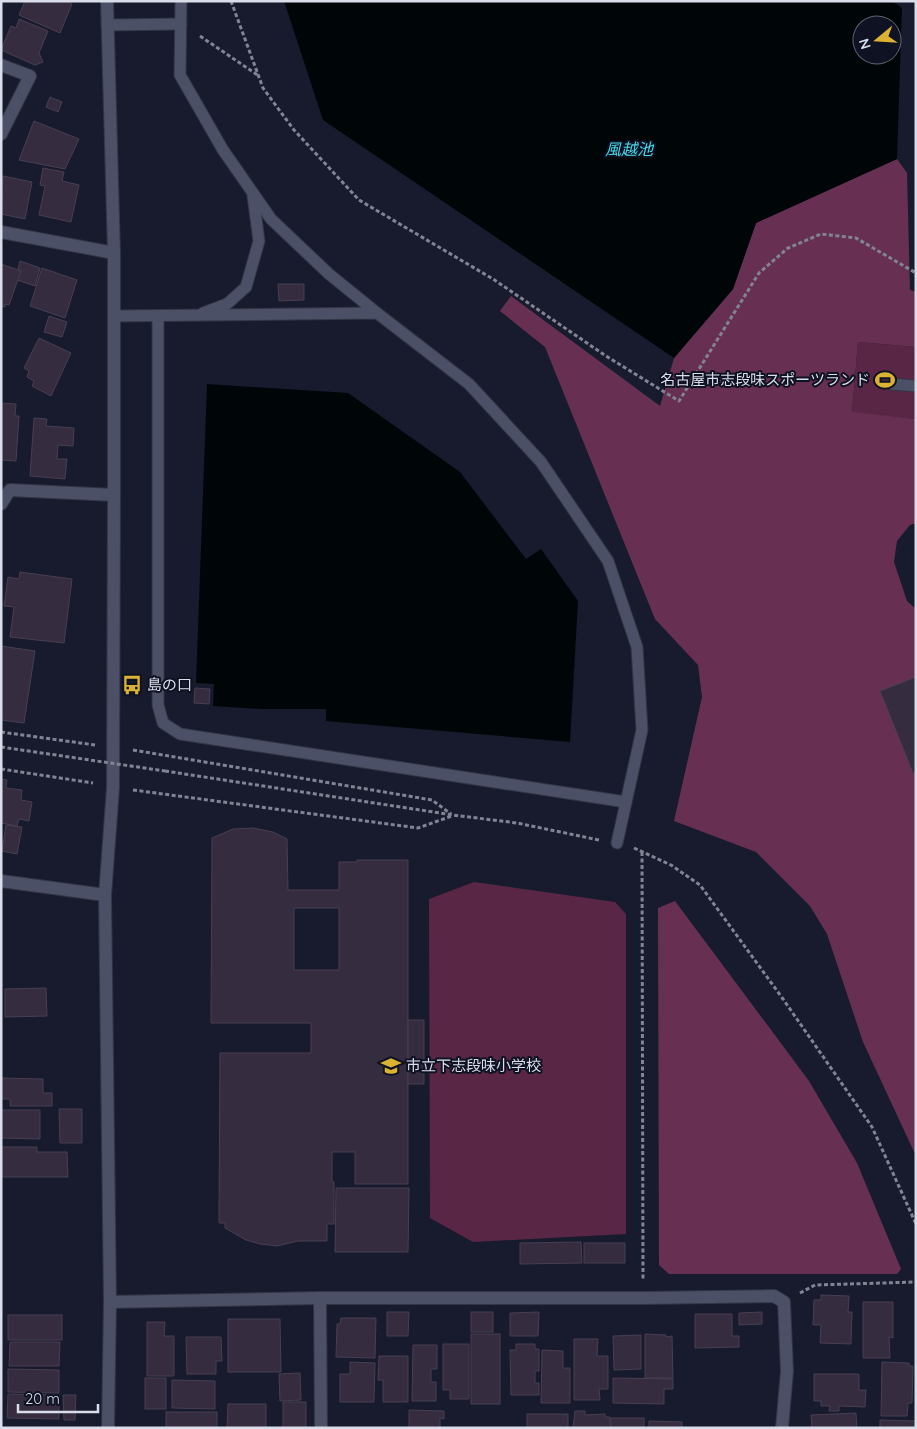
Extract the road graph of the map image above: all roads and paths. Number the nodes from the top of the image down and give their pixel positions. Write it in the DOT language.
graph roads {
  1 [pos="107,1"];
  2 [pos="181,1"];
  3 [pos="231,1"];
  4 [pos="181,24"];
  5 [pos="107,25"];
  6 [pos="214,45"];
  7 [pos="1,65"];
  8 [pos="259,76"];
  9 [pos="1,134"];
  10 [pos="253,194"];
  11 [pos="1,232"];
  12 [pos="114,252"];
  13 [pos="916,273"];
  14 [pos="377,314"];
  15 [pos="114,316"];
  16 [pos="158,316"];
  17 [pos="195,316"];
  18 [pos="892,384"];
  19 [pos="916,386"];
  20 [pos="114,495"];
  21 [pos="1,504"];
  22 [pos="1,732"];
  23 [pos="1,747"];
  24 [pos="113,747"];
  25 [pos="1,768"];
  26 [pos="113,788"];
  27 [pos="626,802"];
  28 [pos="453,816"];
  29 [pos="617,843"];
  30 [pos="642,852"];
  31 [pos="1,881"];
  32 [pos="105,895"];
  33 [pos="916,1224"];
  34 [pos="916,1282"];
  35 [pos="815,1285"];
  36 [pos="320,1298"];
  37 [pos="643,1298"];
  38 [pos="110,1302"];
  39 [pos="108,1428"];
  40 [pos="321,1428"];
  41 [pos="782,1428"];
  1 -- 5 [label="street"];
  2 -- 4 [label="lane"];
  3 -- 8 [label="path"];
  4 -- 5 [label="lane"];
  4 -- 10 [label="lane"];
  5 -- 12 [label="street"];
  6 -- 8 [label="path"];
  7 -- 9 [label="street"];
  8 -- 13 [label="path"];
  10 -- 14 [label="lane"];
  10 -- 17 [label="lane"];
  11 -- 12 [label="street"];
  12 -- 15 [label="street"];
  14 -- 17 [label="lane"];
  14 -- 27 [label="lane"];
  15 -- 16 [label="lane"];
  15 -- 20 [label="street"];
  16 -- 17 [label="lane"];
  16 -- 27 [label="lane"];
  18 -- 19 [label="lane"];
  20 -- 21 [label="street"];
  20 -- 24 [label="street"];
  22 -- 24 [label="path"];
  23 -- 28 [label="path, bridge"];
  24 -- 26 [label="street"];
  24 -- 28 [label="path"];
  25 -- 26 [label="path"];
  26 -- 28 [label="path"];
  26 -- 32 [label="street"];
  27 -- 29 [label="lane"];
  28 -- 29 [label="path"];
  29 -- 30 [label="path"];
  30 -- 33 [label="path"];
  30 -- 37 [label="path"];
  31 -- 32 [label="street"];
  32 -- 38 [label="street"];
  34 -- 35 [label="path"];
  36 -- 37 [label="street"];
  36 -- 38 [label="street"];
  36 -- 40 [label="street"];
  37 -- 41 [label="street"];
  38 -- 39 [label="street"];
}
